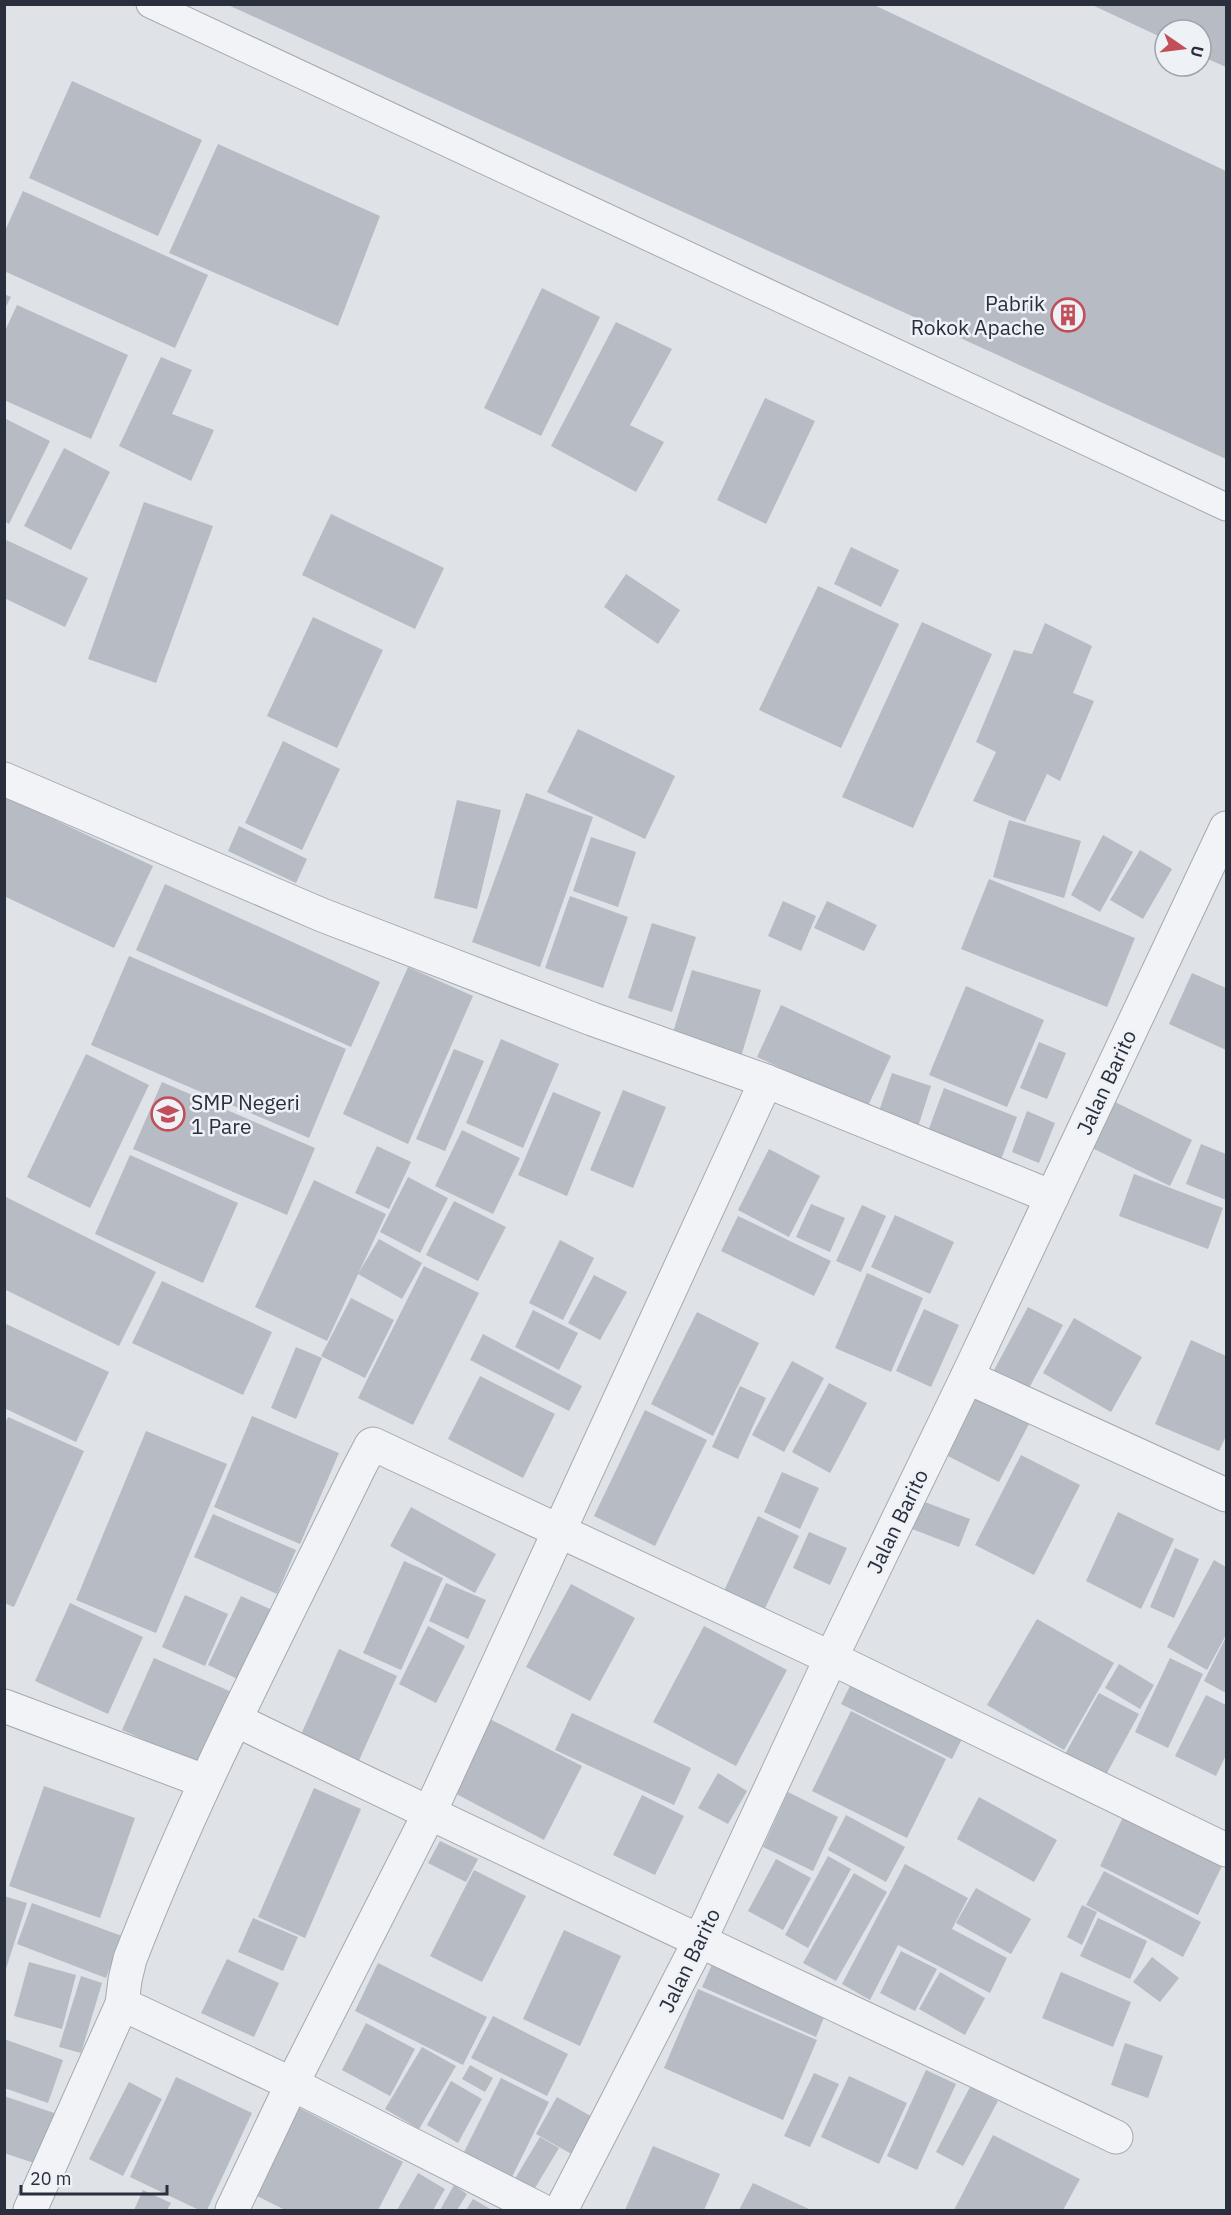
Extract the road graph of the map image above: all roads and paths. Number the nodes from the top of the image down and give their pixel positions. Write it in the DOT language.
graph roads {
  1 [pos="150,4"];
  2 [pos="1227,507"];
  3 [pos="4,779"];
  4 [pos="1227,828"];
  5 [pos="766,1081"];
  6 [pos="1052,1197"];
  7 [pos="967,1377"];
  8 [pos="1227,1495"];
  9 [pos="561,1530"];
  10 [pos="831,1658"];
  11 [pos="4,1706"];
  12 [pos="236,1720"];
  13 [pos="204,1781"];
  14 [pos="429,1814"];
  15 [pos="1227,1850"];
  16 [pos="700,1940"];
  17 [pos="122,2004"];
  18 [pos="292,2084"];
  19 [pos="1116,2137"];
  20 [pos="22,2206"];
  21 [pos="232,2211"];
  22 [pos="541,2211"];
  23 [pos="561,2211"];
  1 -- 2 [label="lane"];
  3 -- 5 [label="street"];
  4 -- 6 [label="street, Jalan Barito"];
  5 -- 6 [label="street"];
  5 -- 9 [label="street"];
  6 -- 7 [label="street, Jalan Barito"];
  7 -- 8 [label="street"];
  7 -- 10 [label="street, Jalan Barito"];
  9 -- 10 [label="street"];
  9 -- 12 [label="street"];
  9 -- 14 [label="street"];
  10 -- 15 [label="street"];
  10 -- 16 [label="street, Jalan Barito"];
  11 -- 13 [label="street"];
  12 -- 13 [label="street"];
  12 -- 14 [label="street"];
  13 -- 17 [label="street"];
  14 -- 16 [label="street"];
  14 -- 18 [label="street"];
  16 -- 19 [label="street"];
  16 -- 23 [label="street, Jalan Barito"];
  17 -- 18 [label="street"];
  17 -- 20 [label="street"];
  18 -- 21 [label="street"];
  18 -- 22 [label="street"];
}
